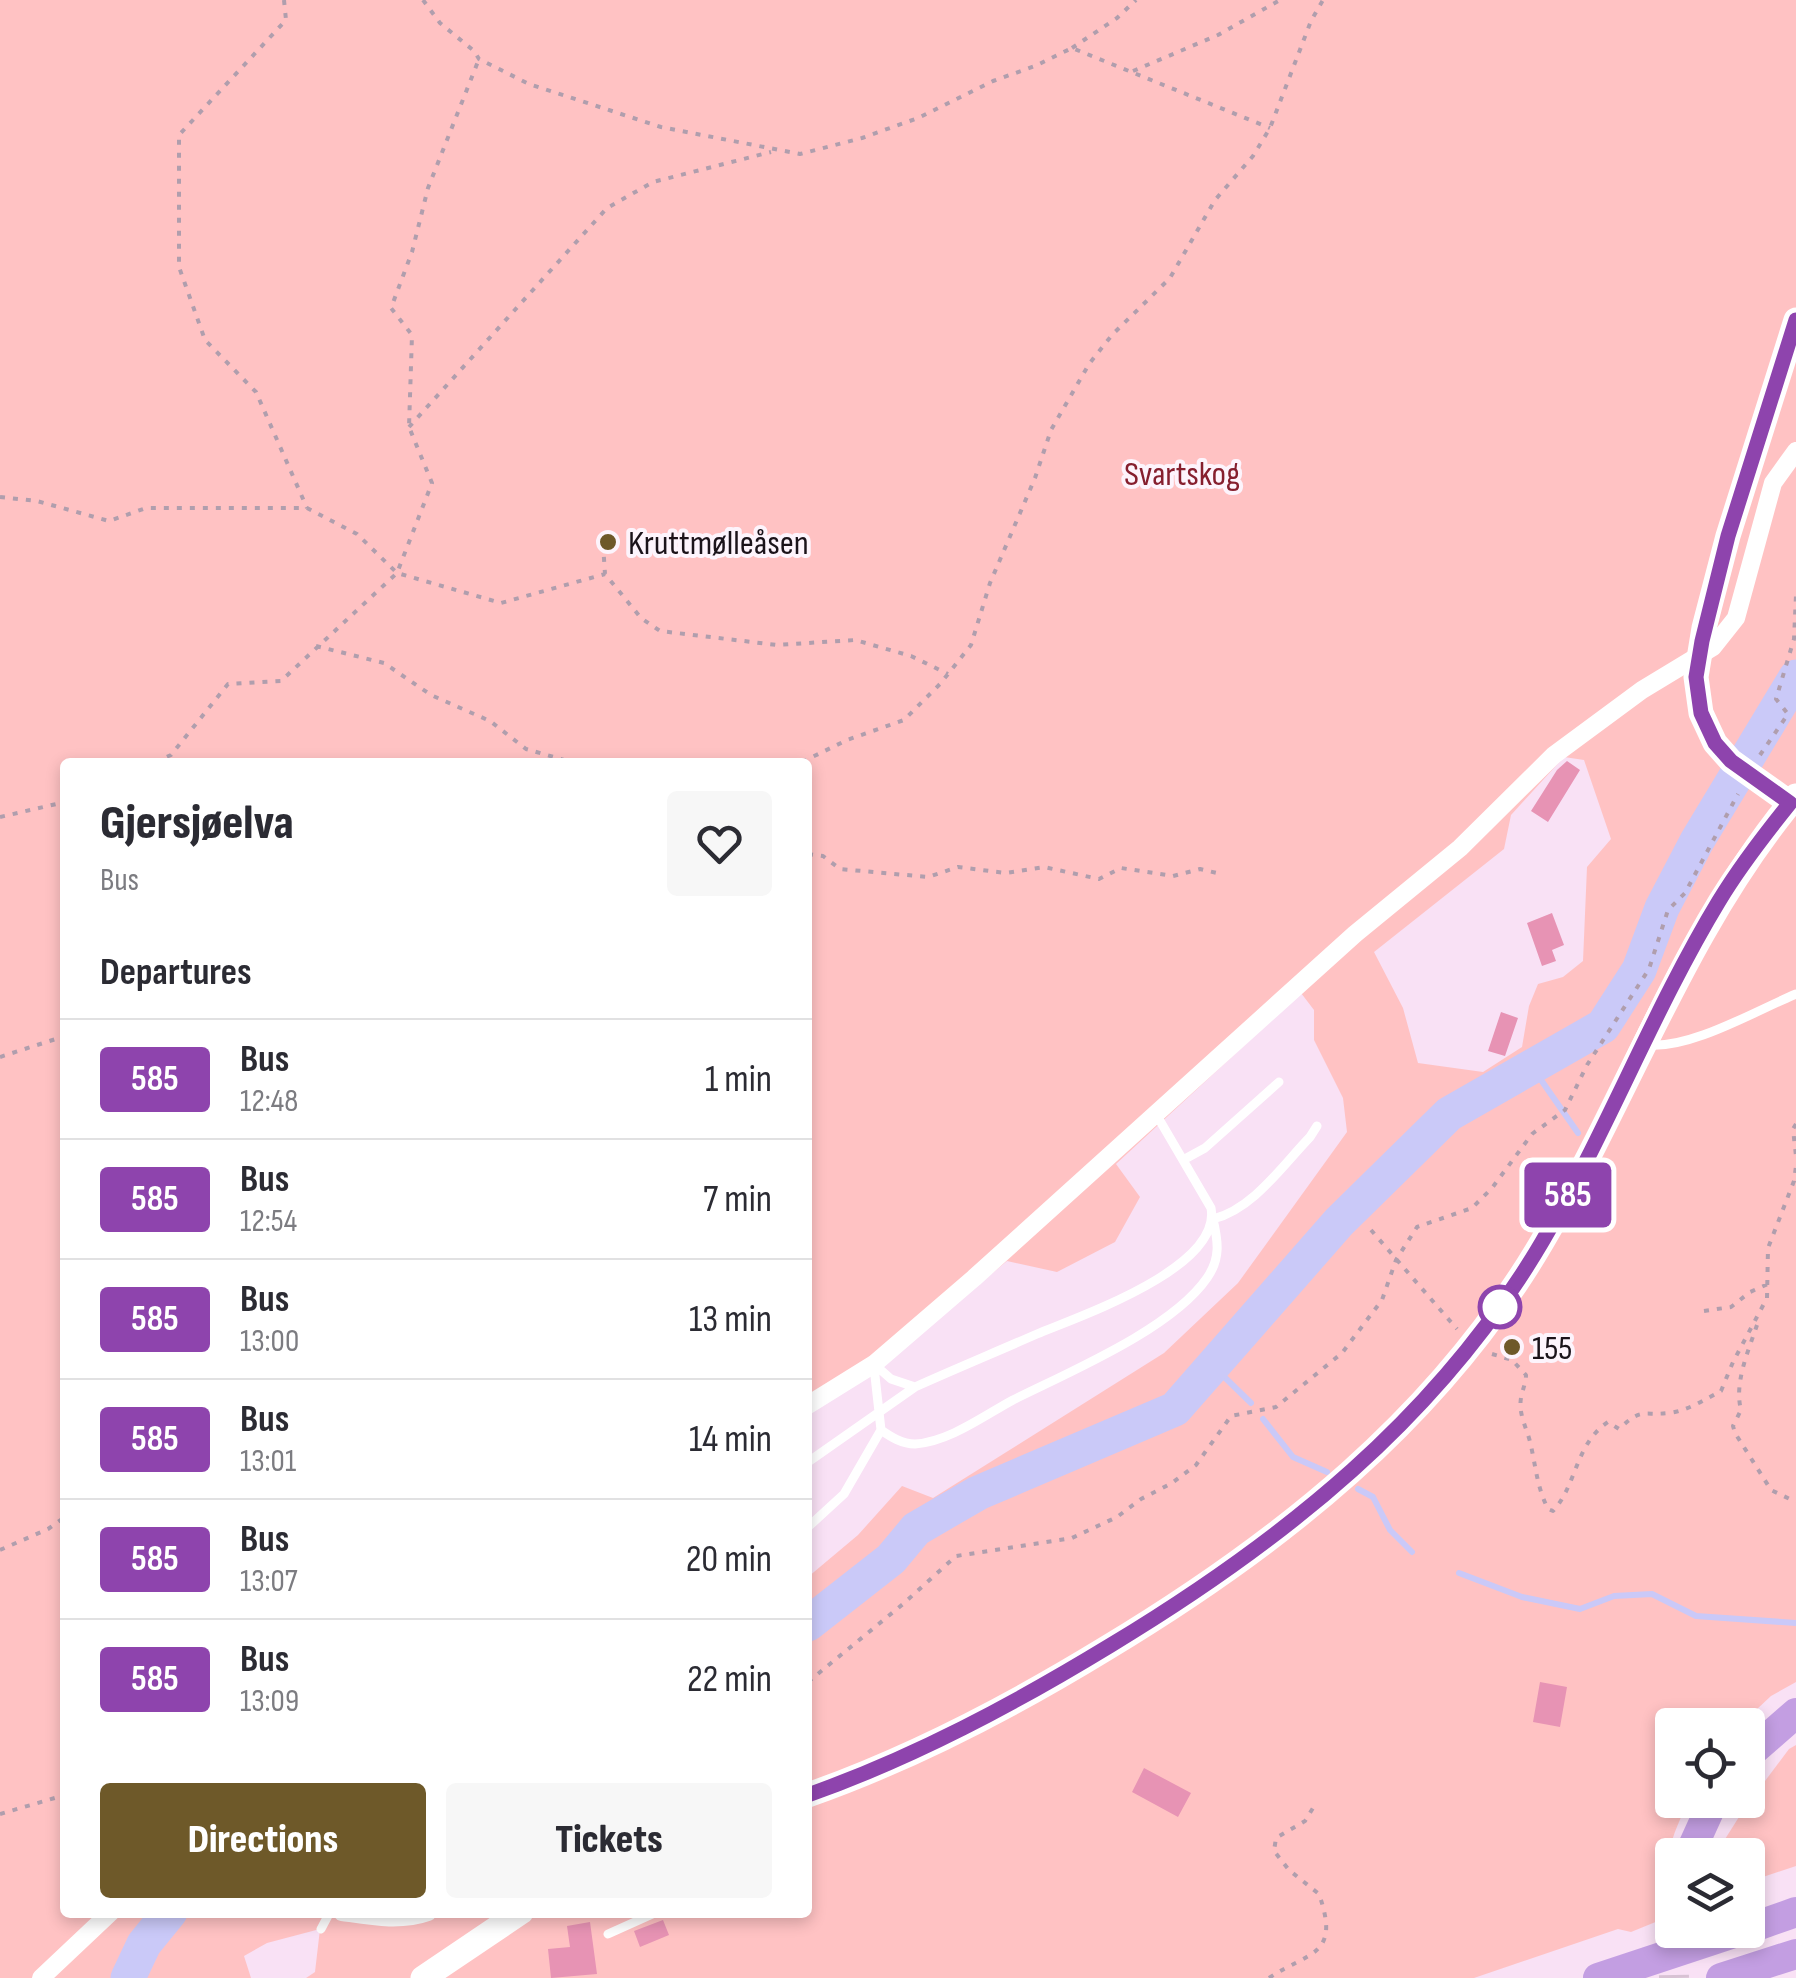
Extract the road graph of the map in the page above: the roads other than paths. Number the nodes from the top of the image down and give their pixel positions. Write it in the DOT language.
graph roads {
  1 [pos="1796,320"];
  2 [pos="1796,451"];
  3 [pos="1698,658"];
  4 [pos="1793,800"];
  5 [pos="1796,994"];
  6 [pos="1645,1044"];
  7 [pos="1279,1082"];
  8 [pos="1156,1114"];
  9 [pos="1316,1126"];
  10 [pos="1183,1160"];
  11 [pos="1213,1220"];
  12 [pos="874,1364"];
  13 [pos="915,1386"];
  14 [pos="812,1402"];
  15 [pos="878,1412"];
  16 [pos="880,1430"];
  17 [pos="812,1459"];
  18 [pos="812,1524"];
  19 [pos="1796,1714"];
  20 [pos="1765,1740"];
  21 [pos="812,1793"];
  22 [pos="1796,1912"];
  23 [pos="105,1918"];
  24 [pos="327,1918"];
  25 [pos="513,1918"];
  26 [pos="644,1918"];
  27 [pos="1765,1922"];
  28 [pos="321,1929"];
  29 [pos="608,1934"];
  30 [pos="1688,1948"];
  31 [pos="1796,1954"];
  32 [pos="40,1978"];
  33 [pos="423,1978"];
  34 [pos="1598,1978"];
  35 [pos="1721,1978"];
  1 -- 3 [label="main road"];
  2 -- 3 [label="street"];
  3 -- 4 [label="main road"];
  3 -- 8 [label="street"];
  4 -- 6 [label="main road"];
  5 -- 6 [label="lane"];
  6 -- 21 [label="main road"];
  7 -- 10 [label="lane"];
  8 -- 10 [label="lane"];
  8 -- 12 [label="street"];
  9 -- 11 [label="lane"];
  10 -- 11 [label="lane"];
  11 -- 13 [label="lane"];
  11 -- 16 [label="lane"];
  12 -- 13 [label="lane"];
  12 -- 14 [label="street"];
  12 -- 15 [label="lane"];
  13 -- 15 [label="lane"];
  15 -- 16 [label="lane"];
  15 -- 17 [label="lane"];
  16 -- 18 [label="lane"];
  19 -- 20 [label="highway"];
  22 -- 27 [label="highway"];
  23 -- 32 [label="street"];
  24 -- 28 [label="lane"];
  25 -- 33 [label="main road"];
  26 -- 29 [label="lane"];
  30 -- 34 [label="highway"];
  31 -- 35 [label="highway"];
}
